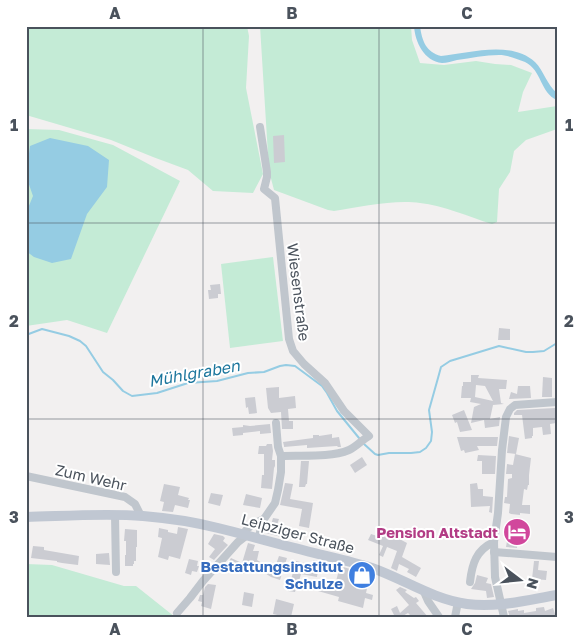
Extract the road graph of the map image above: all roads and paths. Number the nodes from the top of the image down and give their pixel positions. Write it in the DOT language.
graph roads {
  1 [pos="260,127"];
  2 [pos="557,402"];
  3 [pos="276,423"];
  4 [pos="281,456"];
  5 [pos="26,476"];
  6 [pos="115,515"];
  7 [pos="141,516"];
  8 [pos="26,517"];
  9 [pos="264,519"];
  10 [pos="245,533"];
  11 [pos="258,538"];
  12 [pos="494,542"];
  13 [pos="494,552"];
  14 [pos="557,558"];
  15 [pos="116,572"];
  16 [pos="470,582"];
  17 [pos="424,592"];
  18 [pos="557,596"];
  19 [pos="458,602"];
  20 [pos="501,604"];
  21 [pos="177,613"];
  22 [pos="439,617"];
  23 [pos="455,617"];
  24 [pos="504,617"];
  1 -- 4 [label="street, Wiesenstraße"];
  2 -- 12 [label="street"];
  3 -- 4 [label="street"];
  4 -- 9 [label="street"];
  5 -- 7 [label="street, Zum Wehr"];
  6 -- 7 [label="street, Leipziger Straße"];
  6 -- 8 [label="street, Leipziger Straße"];
  6 -- 15 [label="street"];
  7 -- 10 [label="street, Leipziger Straße"];
  9 -- 10 [label="street"];
  9 -- 11 [label="street"];
  10 -- 11 [label="street, Leipziger Straße"];
  10 -- 21 [label="street"];
  11 -- 17 [label="street, Leipziger Straße"];
  12 -- 13 [label="street"];
  12 -- 16 [label="street"];
  13 -- 14 [label="street"];
  13 -- 20 [label="street"];
  17 -- 19 [label="street, Leipziger Straße"];
  17 -- 22 [label="street"];
  18 -- 20 [label="street, Leipziger Straße"];
  19 -- 20 [label="street, Leipziger Straße"];
  19 -- 23 [label="street"];
  20 -- 24 [label="street"];
}
